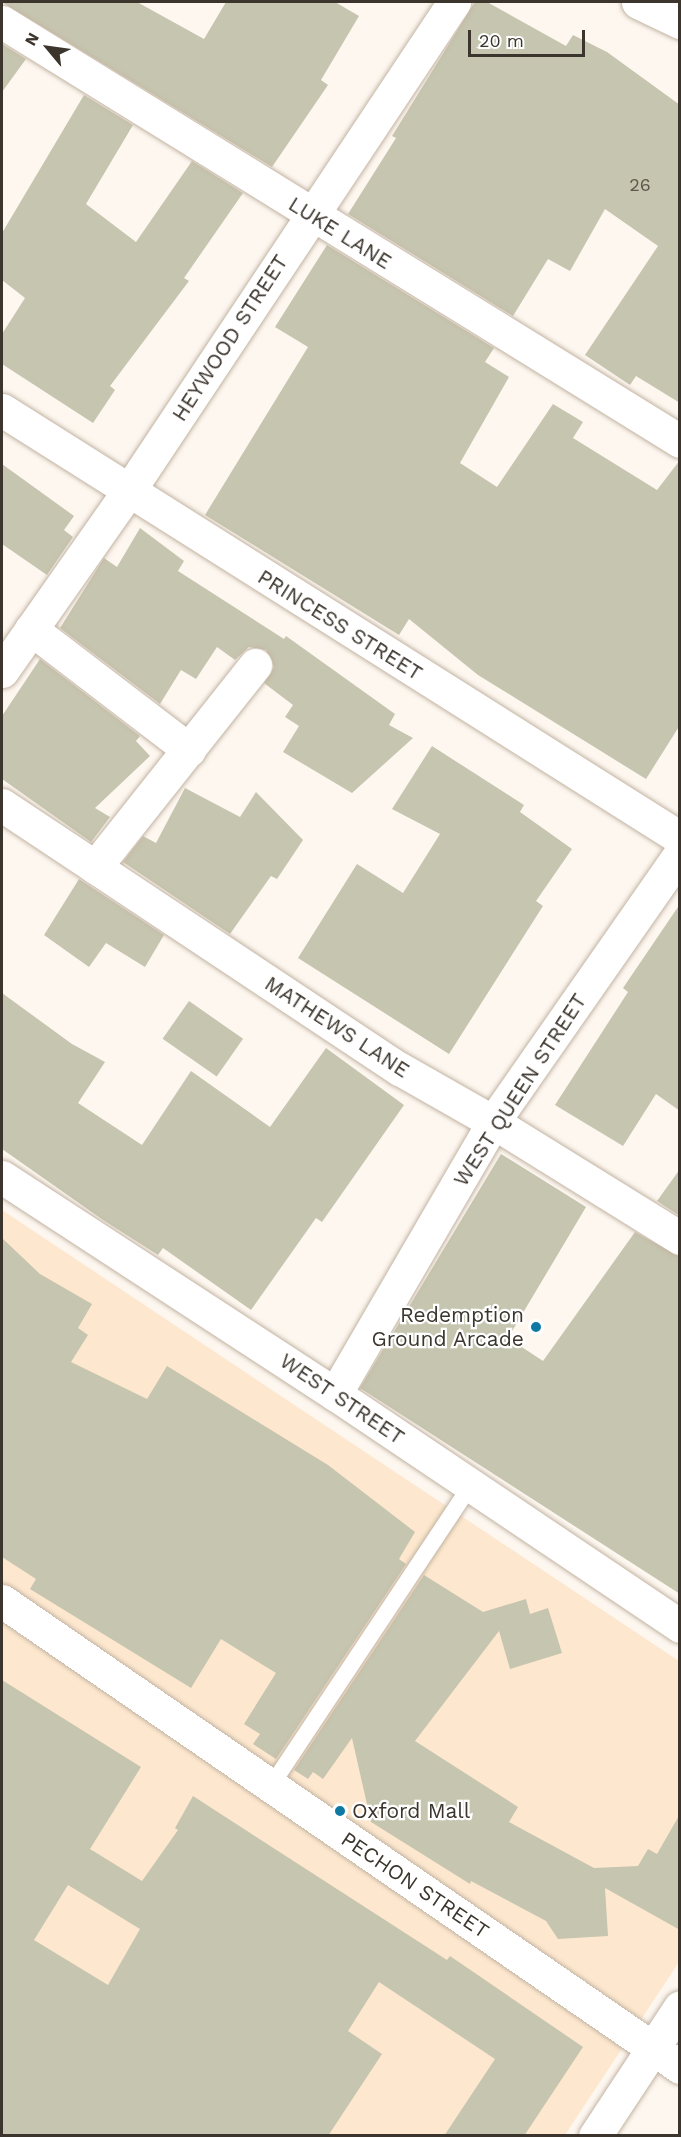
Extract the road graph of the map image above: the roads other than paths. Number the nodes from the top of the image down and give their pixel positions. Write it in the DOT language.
graph roads {
  1 [pos="454,2"];
  2 [pos="638,2"];
  3 [pos="2,22"];
  4 [pos="680,22"];
  5 [pos="312,215"];
  6 [pos="2,410"];
  7 [pos="680,441"];
  8 [pos="128,492"];
  9 [pos="31,629"];
  10 [pos="255,665"];
  11 [pos="2,671"];
  12 [pos="189,750"];
  13 [pos="2,805"];
  14 [pos="680,838"];
  15 [pos="680,854"];
  16 [pos="95,867"];
  17 [pos="494,1122"];
  18 [pos="2,1178"];
  19 [pos="680,1238"];
  20 [pos="335,1394"];
  21 [pos="471,1485"];
  22 [pos="2,1602"];
  23 [pos="680,1626"];
  24 [pos="271,1786"];
  25 [pos="680,2007"];
  26 [pos="652,2048"];
  27 [pos="680,2067"];
  28 [pos="595,2136"];
  1 -- 5 [label="street, HEYWOOD STREET"];
  2 -- 4 [label="street"];
  3 -- 5 [label="street, LUKE LANE"];
  5 -- 7 [label="street, LUKE LANE"];
  5 -- 8 [label="street, HEYWOOD STREET"];
  6 -- 8 [label="street, PRINCESS STREET"];
  8 -- 9 [label="street, HEYWOOD STREET"];
  8 -- 14 [label="street, PRINCESS STREET"];
  9 -- 11 [label="street, HEYWOOD STREET"];
  9 -- 12 [label="street"];
  10 -- 12 [label="street"];
  12 -- 16 [label="street"];
  13 -- 16 [label="street, MATHEWS LANE"];
  15 -- 17 [label="street, WEST QUEEN STREET"];
  16 -- 17 [label="street, MATHEWS LANE"];
  17 -- 19 [label="street, MATHEWS LANE"];
  17 -- 20 [label="street, WEST QUEEN STREET"];
  18 -- 20 [label="street, WEST STREET"];
  20 -- 21 [label="street, WEST STREET"];
  21 -- 23 [label="street, WEST STREET"];
  21 -- 24 [label="lane"];
  22 -- 24 [label="street, PECHON STREET"];
  24 -- 26 [label="street, PECHON STREET"];
  25 -- 26 [label="street"];
  26 -- 27 [label="street, PECHON STREET"];
  26 -- 28 [label="street"];
}
